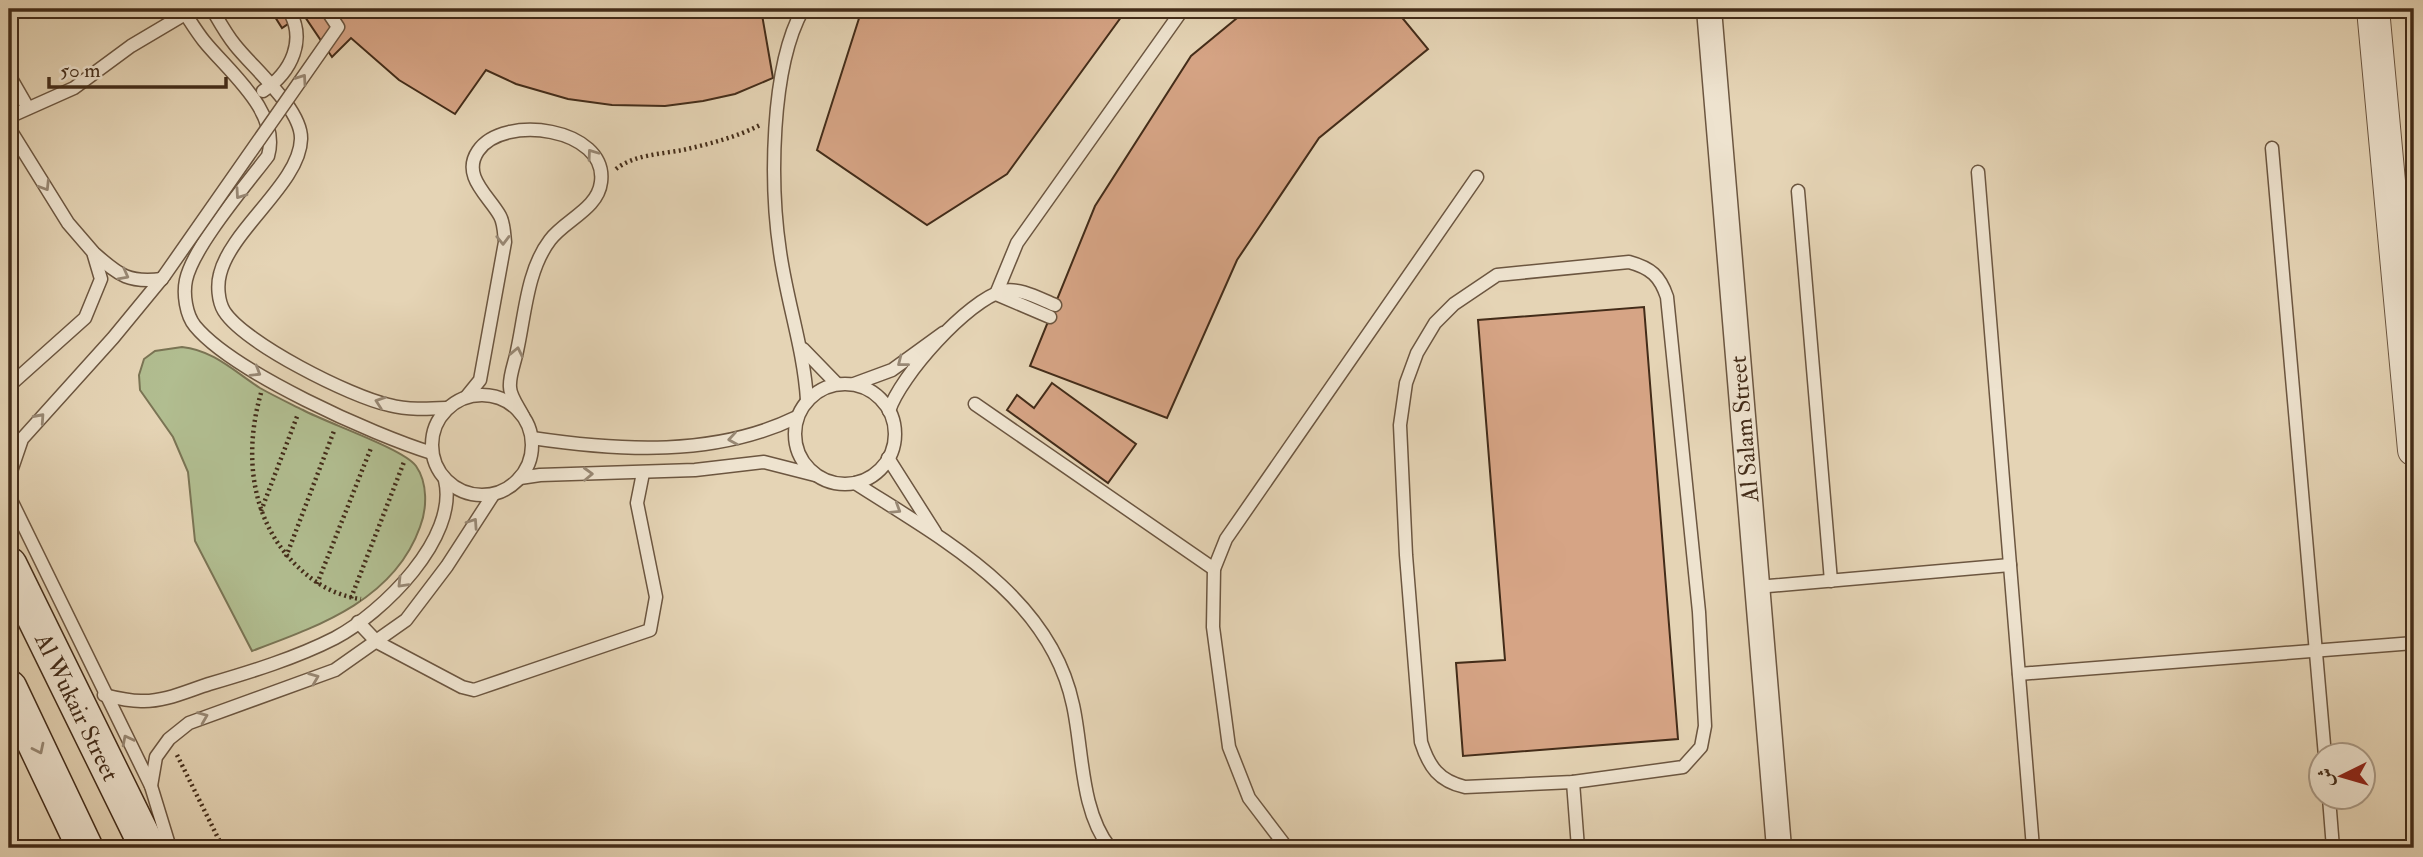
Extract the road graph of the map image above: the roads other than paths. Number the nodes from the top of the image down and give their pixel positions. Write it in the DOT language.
graph roads {
  1 [pos="212,9"];
  2 [pos="288,9"];
  3 [pos="326,9"];
  4 [pos="803,9"];
  5 [pos="1184,9"];
  6 [pos="1709,9"];
  7 [pos="2373,9"];
  8 [pos="183,11"];
  9 [pos="9,75"];
  10 [pos="270,86"];
  11 [pos="254,97"];
  12 [pos="28,108"];
  13 [pos="9,117"];
  14 [pos="9,128"];
  15 [pos="2272,148"];
  16 [pos="1978,172"];
  17 [pos="1477,177"];
  18 [pos="1798,191"];
  19 [pos="93,252"];
  20 [pos="163,277"];
  21 [pos="996,294"];
  22 [pos="1053,311"];
  23 [pos="946,332"];
  24 [pos="799,343"];
  25 [pos="837,384"];
  26 [pos="854,384"];
  27 [pos="9,386"];
  28 [pos="467,396"];
  29 [pos="807,400"];
  30 [pos="975,404"];
  31 [pos="447,408"];
  32 [pos="889,411"];
  33 [pos="523,416"];
  34 [pos="797,416"];
  35 [pos="532,438"];
  36 [pos="2414,450"];
  37 [pos="432,453"];
  38 [pos="888,458"];
  39 [pos="643,472"];
  40 [pos="817,476"];
  41 [pos="9,477"];
  42 [pos="520,478"];
  43 [pos="445,480"];
  44 [pos="855,483"];
  45 [pos="493,495"];
  46 [pos="9,496"];
  47 [pos="937,536"];
  48 [pos="9,565"];
  49 [pos="2010,565"];
  50 [pos="1214,569"];
  51 [pos="1831,581"];
  52 [pos="1757,587"];
  53 [pos="358,622"];
  54 [pos="377,642"];
  55 [pos="2414,643"];
  56 [pos="2316,651"];
  57 [pos="2019,674"];
  58 [pos="9,688"];
  59 [pos="104,695"];
  60 [pos="2324,742"];
  61 [pos="1573,782"];
  62 [pos="151,786"];
  63 [pos="2330,812"];
  64 [pos="9,838"];
  65 [pos="13,848"];
  66 [pos="85,848"];
  67 [pos="148,848"];
  68 [pos="170,848"];
  69 [pos="1110,848"];
  70 [pos="1287,848"];
  71 [pos="1578,848"];
  72 [pos="1779,848"];
  73 [pos="2033,848"];
  74 [pos="2333,848"];
  1 -- 10 [label="lane"];
  2 -- 10 [label="lane"];
  20 -- 3 [label="lane, one-way, bridge"];
  4 -- 24 [label="lane"];
  5 -- 21 [label="lane"];
  6 -- 52 [label="street, Al Salam Street"];
  7 -- 36 [label="street"];
  8 -- 11 [label="lane"];
  8 -- 12 [label="lane"];
  9 -- 12 [label="lane"];
  10 -- 11 [label="lane"];
  31 -- 10 [label="lane, one-way"];
  11 -- 37 [label="lane, one-way"];
  12 -- 13 [label="lane"];
  14 -- 19 [label="lane, one-way"];
  15 -- 56 [label="lane"];
  16 -- 49 [label="lane"];
  17 -- 50 [label="lane"];
  18 -- 51 [label="lane"];
  19 -- 20 [label="lane, one-way"];
  19 -- 27 [label="lane"];
  41 -- 20 [label="lane, one-way"];
  21 -- 22 [label="lane"];
  21 -- 23 [label="lane"];
  23 -- 26 [label="lane, one-way"];
  23 -- 32 [label="lane"];
  24 -- 25 [label="lane"];
  24 -- 29 [label="lane"];
  25 -- 26 [label="lane"];
  25 -- 29 [label="lane"];
  26 -- 32 [label="lane"];
  28 -- 31 [label="lane"];
  28 -- 33 [label="lane"];
  33 -- 28 [label="lane, one-way"];
  29 -- 34 [label="lane"];
  30 -- 50 [label="lane"];
  31 -- 37 [label="lane"];
  32 -- 38 [label="lane"];
  33 -- 35 [label="lane"];
  34 -- 35 [label="lane, one-way"];
  34 -- 40 [label="lane"];
  35 -- 42 [label="lane"];
  37 -- 43 [label="lane"];
  38 -- 44 [label="lane"];
  38 -- 47 [label="lane"];
  39 -- 40 [label="lane"];
  42 -- 39 [label="lane, one-way"];
  39 -- 54 [label="lane"];
  40 -- 44 [label="lane"];
  42 -- 45 [label="lane"];
  43 -- 45 [label="lane"];
  43 -- 53 [label="lane, one-way"];
  44 -- 47 [label="lane, one-way"];
  54 -- 45 [label="lane, one-way"];
  46 -- 59 [label="lane"];
  47 -- 69 [label="lane"];
  48 -- 67 [label="main road, Al Wukair Street"];
  49 -- 51 [label="lane"];
  49 -- 57 [label="lane"];
  50 -- 70 [label="lane"];
  51 -- 52 [label="lane"];
  52 -- 72 [label="street, Al Salam Street"];
  53 -- 54 [label="lane"];
  53 -- 59 [label="lane"];
  62 -- 54 [label="lane, one-way"];
  55 -- 56 [label="lane"];
  56 -- 57 [label="lane"];
  56 -- 60 [label="lane"];
  57 -- 73 [label="lane"];
  58 -- 66 [label="main road, one-way"];
  62 -- 59 [label="lane, one-way"];
  61 -- 61 [label="lane"];
  61 -- 71 [label="lane"];
  62 -- 68 [label="lane"];
  63 -- 74 [label="lane"];
  64 -- 65 [label="lane"];
}
